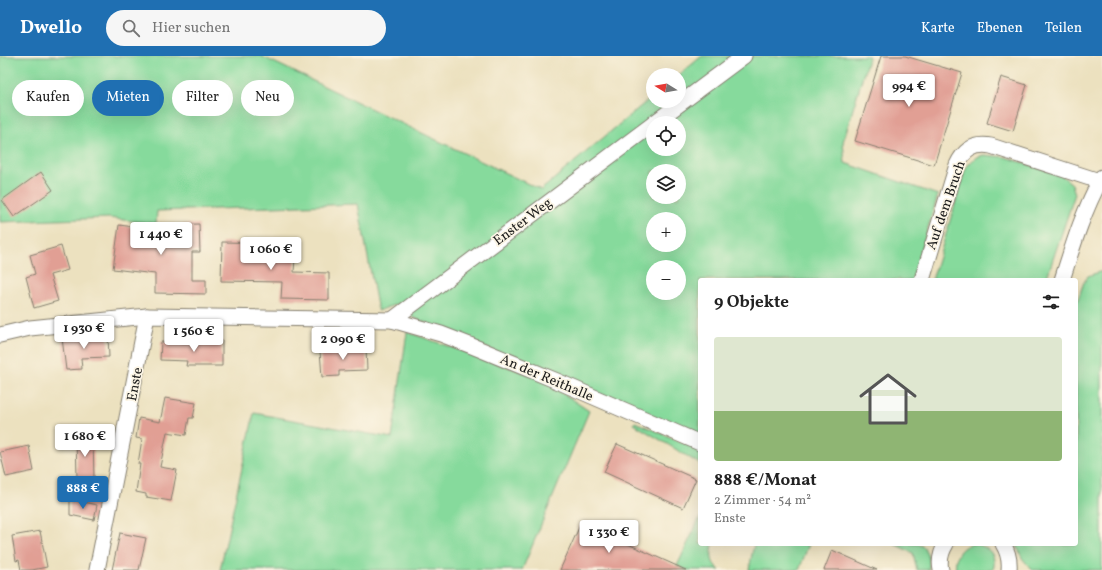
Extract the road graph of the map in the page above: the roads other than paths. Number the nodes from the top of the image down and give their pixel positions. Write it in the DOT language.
graph roads {
  1 [pos="744,56"];
  2 [pos="663,116"];
  3 [pos="646,129"];
  4 [pos="1101,179"];
  5 [pos="923,278"];
  6 [pos="1063,278"];
  7 [pos="147,316"];
  8 [pos="392,320"];
  9 [pos="0,335"];
  10 [pos="698,442"];
  11 [pos="940,546"];
  12 [pos="1004,546"];
  13 [pos="97,570"];
  14 [pos="941,570"];
  15 [pos="1008,570"];
  1 -- 2 [label="street, Enster Weg"];
  3 -- 8 [label="street, Enster Weg"];
  4 -- 5 [label="street, Auf dem Bruch"];
  4 -- 6 [label="street, Auf dem Bruch"];
  7 -- 8 [label="street"];
  7 -- 9 [label="street"];
  7 -- 13 [label="street, Enste"];
  8 -- 10 [label="street, An der Reithalle"];
  11 -- 14 [label="street"];
  12 -- 15 [label="street"];
}
